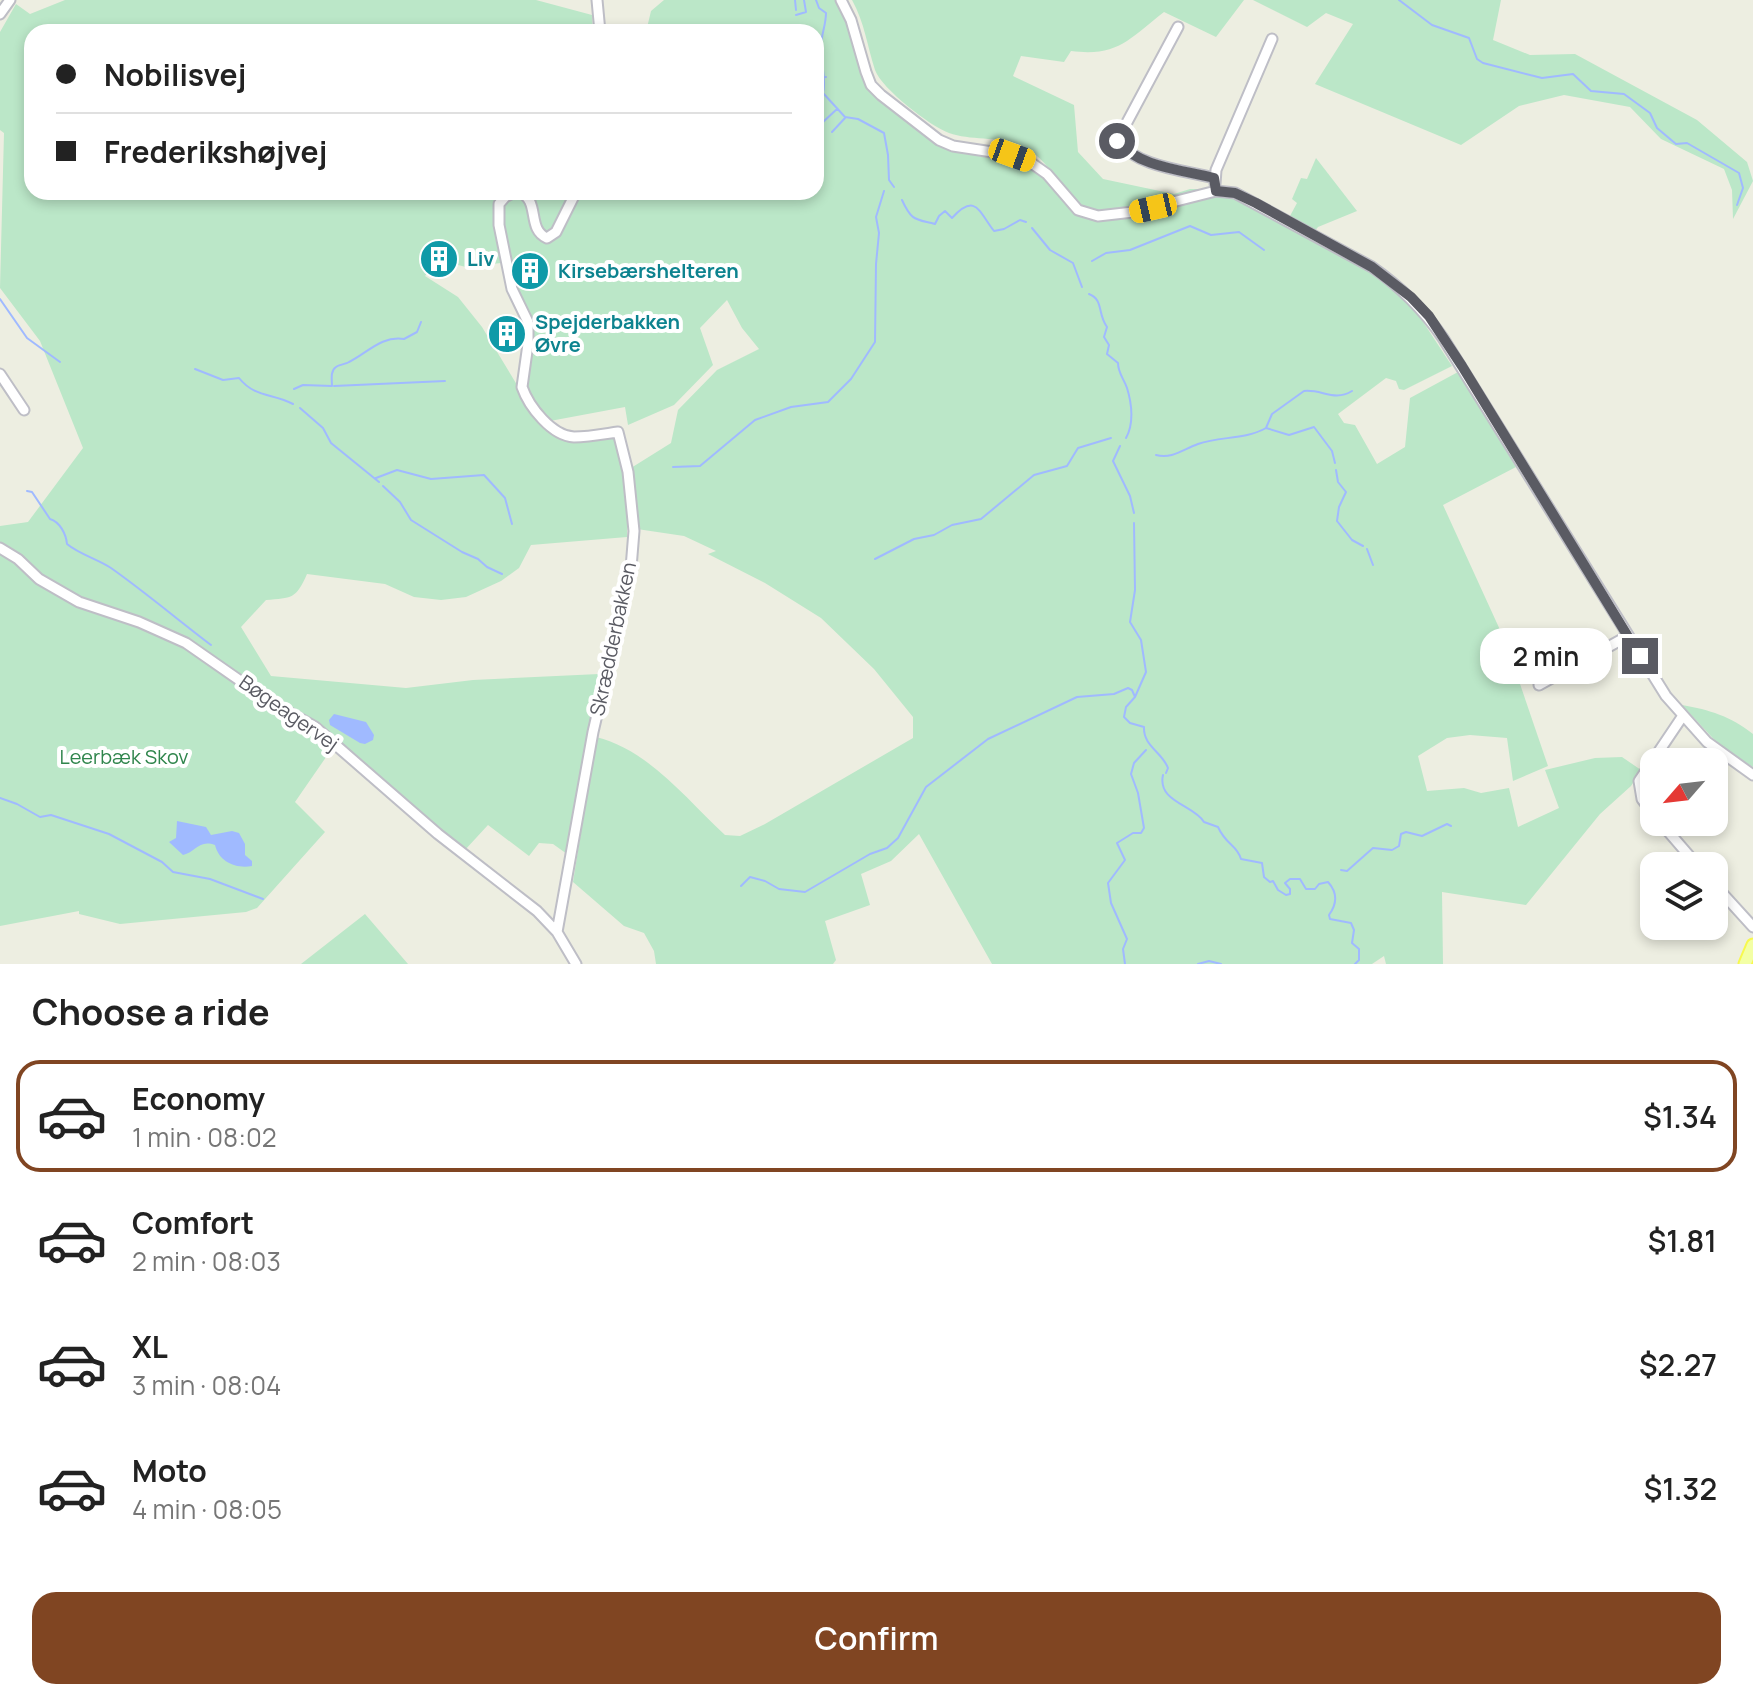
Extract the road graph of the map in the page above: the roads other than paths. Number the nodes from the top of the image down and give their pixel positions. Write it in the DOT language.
graph roads {
  1 [pos="10,0"];
  2 [pos="597,0"];
  3 [pos="841,0"];
  4 [pos="0,14"];
  5 [pos="599,24"];
  6 [pos="1178,27"];
  7 [pos="1272,39"];
  8 [pos="1214,178"];
  9 [pos="1216,191"];
  10 [pos="505,200"];
  11 [pos="530,200"];
  12 [pos="572,200"];
  13 [pos="0,374"];
  14 [pos="24,410"];
  15 [pos="0,548"];
  16 [pos="1628,636"];
  17 [pos="1539,685"];
  18 [pos="1682,717"];
  19 [pos="1661,748"];
  20 [pos="1753,775"];
  21 [pos="1672,836"];
  22 [pos="1686,852"];
  23 [pos="1728,899"];
  24 [pos="1753,927"];
  25 [pos="557,932"];
  26 [pos="1753,945"];
  27 [pos="576,964"];
  28 [pos="1745,964"];
  1 -- 4 [label="street"];
  2 -- 5 [label="street"];
  3 -- 9 [label="street"];
  6 -- 8 [label="street"];
  7 -- 8 [label="street"];
  8 -- 9 [label="street"];
  9 -- 16 [label="street"];
  10 -- 25 [label="street, Skrædderbakken"];
  11 -- 12 [label="street, Skrædderbakken"];
  13 -- 14 [label="street"];
  15 -- 25 [label="street, Bøgeagervej"];
  16 -- 17 [label="street"];
  16 -- 18 [label="street"];
  18 -- 19 [label="street"];
  18 -- 20 [label="street"];
  21 -- 22 [label="street"];
  23 -- 24 [label="street"];
  25 -- 27 [label="street, Bøgeagervej"];
  26 -- 28 [label="main road"];
}
